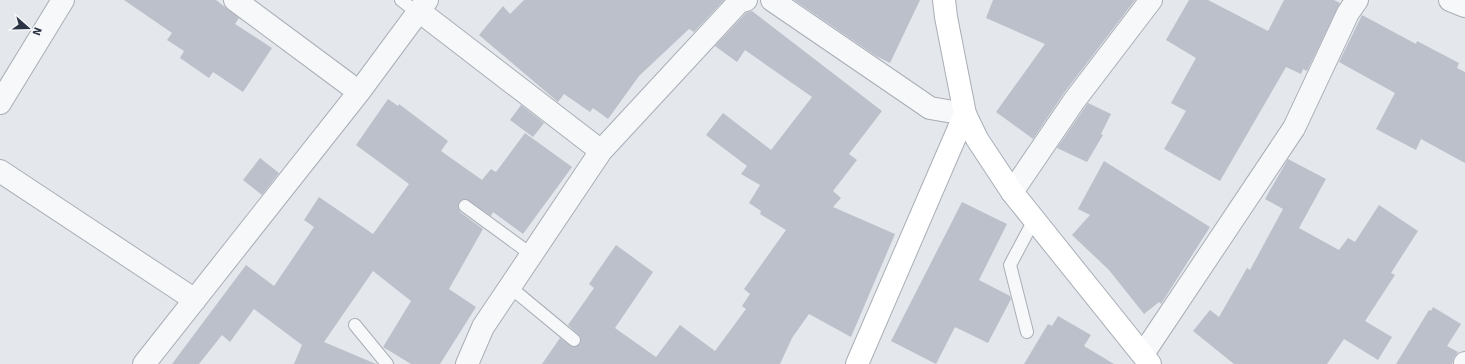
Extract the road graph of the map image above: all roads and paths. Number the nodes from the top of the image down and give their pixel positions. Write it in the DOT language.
graph roads {
  1 [pos="63,0"];
  2 [pos="235,0"];
  3 [pos="746,0"];
  4 [pos="772,0"];
  5 [pos="944,0"];
  6 [pos="1151,0"];
  7 [pos="1357,0"];
  8 [pos="1450,0"];
  9 [pos="416,6"];
  10 [pos="1465,6"];
  11 [pos="359,92"];
  12 [pos="0,103"];
  13 [pos="965,114"];
  14 [pos="601,151"];
  15 [pos="0,171"];
  16 [pos="1012,192"];
  17 [pos="465,206"];
  18 [pos="1034,220"];
  19 [pos="532,255"];
  20 [pos="510,287"];
  21 [pos="195,300"];
  22 [pos="355,325"];
  23 [pos="1027,332"];
  24 [pos="574,340"];
  25 [pos="1147,359"];
  26 [pos="144,364"];
  27 [pos="387,364"];
  28 [pos="467,364"];
  29 [pos="856,364"];
  1 -- 12 [label="street"];
  2 -- 11 [label="street"];
  3 -- 14 [label="street"];
  4 -- 13 [label="street"];
  5 -- 13 [label="street"];
  6 -- 16 [label="street"];
  7 -- 25 [label="street"];
  8 -- 10 [label="street"];
  9 -- 11 [label="street"];
  9 -- 14 [label="street"];
  11 -- 21 [label="street"];
  13 -- 16 [label="street"];
  13 -- 29 [label="street"];
  14 -- 19 [label="street"];
  15 -- 21 [label="street"];
  16 -- 18 [label="street"];
  17 -- 19 [label="lane"];
  18 -- 23 [label="lane"];
  18 -- 25 [label="street"];
  19 -- 20 [label="street"];
  20 -- 24 [label="lane"];
  20 -- 28 [label="street"];
  21 -- 26 [label="street"];
  22 -- 27 [label="lane"];
}
